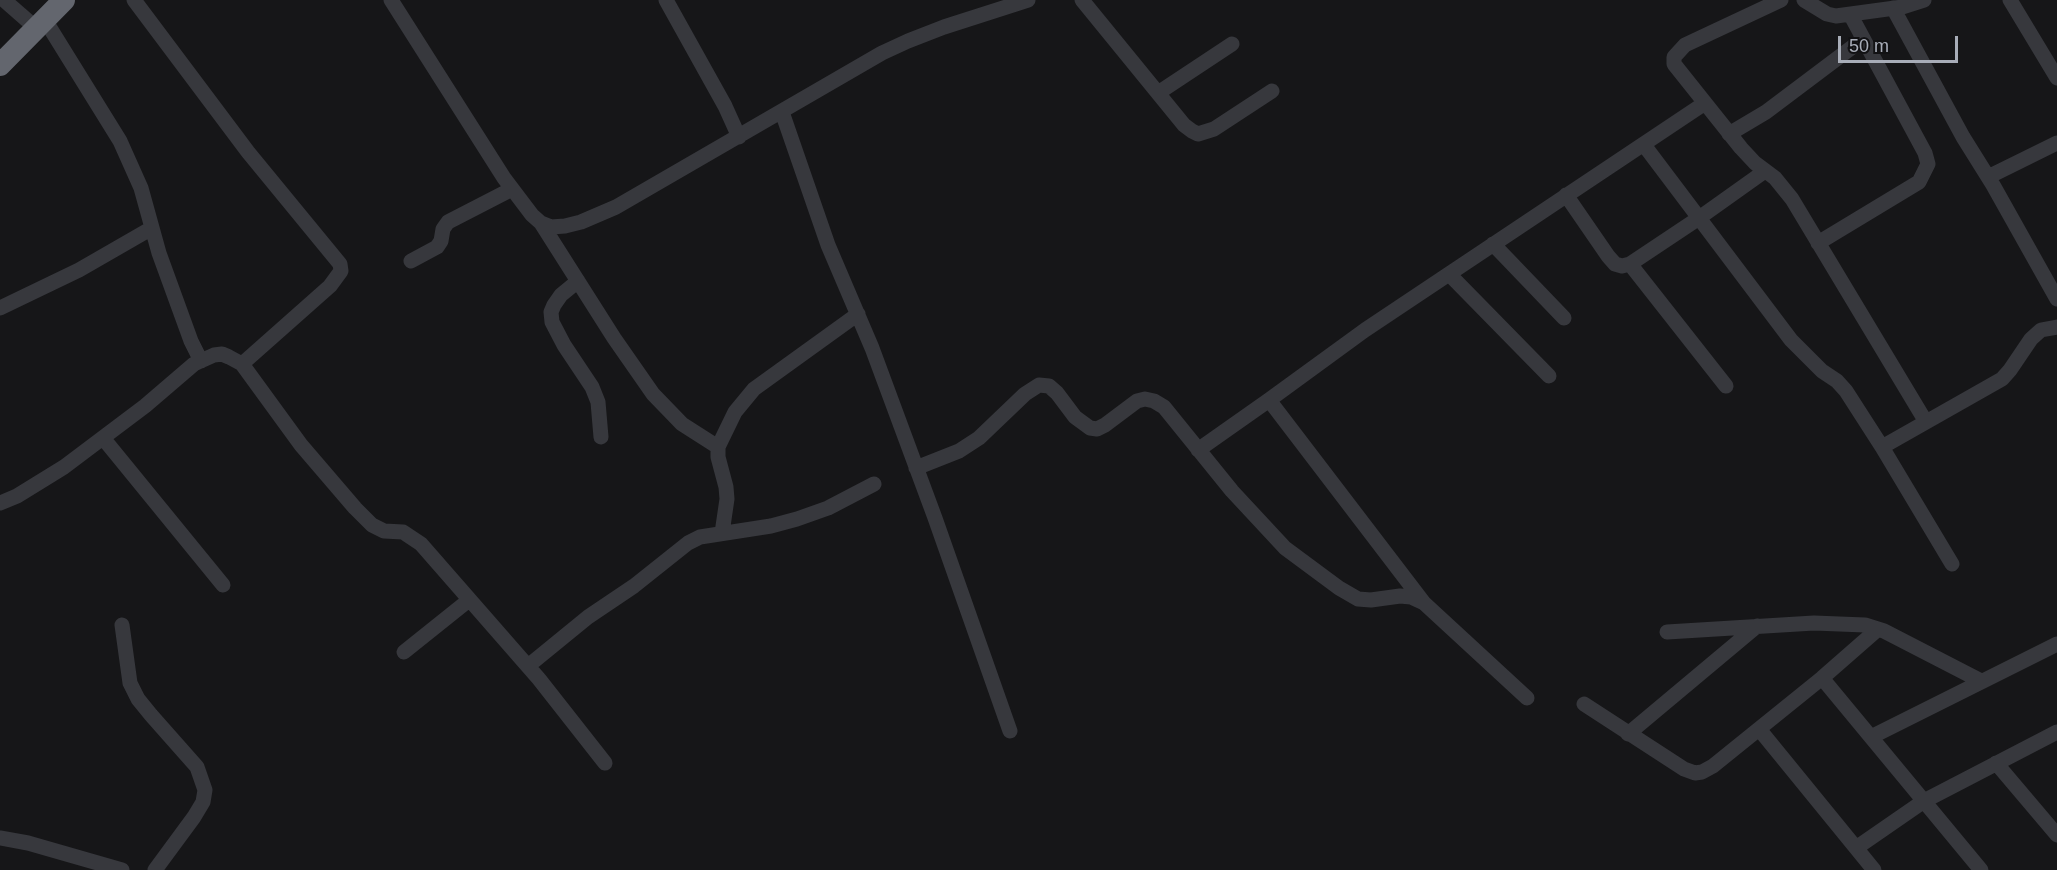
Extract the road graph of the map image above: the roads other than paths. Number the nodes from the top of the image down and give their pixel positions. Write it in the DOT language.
graph roads {
  1 [pos="4,0"];
  2 [pos="64,0"];
  3 [pos="134,0"];
  4 [pos="391,0"];
  5 [pos="666,0"];
  6 [pos="1028,0"];
  7 [pos="1082,0"];
  8 [pos="1781,0"];
  9 [pos="1804,0"];
  10 [pos="1924,0"];
  11 [pos="2010,0"];
  12 [pos="1893,8"];
  13 [pos="1850,14"];
  14 [pos="40,24"];
  15 [pos="1863,39"];
  16 [pos="1232,44"];
  17 [pos="0,65"];
  18 [pos="2057,78"];
  19 [pos="1272,91"];
  20 [pos="1158,93"];
  21 [pos="1705,103"];
  22 [pos="782,112"];
  23 [pos="1729,134"];
  24 [pos="739,137"];
  25 [pos="2057,143"];
  26 [pos="1644,145"];
  27 [pos="1765,171"];
  28 [pos="1988,177"];
  29 [pos="512,189"];
  30 [pos="1566,195"];
  31 [pos="1699,218"];
  32 [pos="541,223"];
  33 [pos="152,228"];
  34 [pos="1818,243"];
  35 [pos="1493,244"];
  36 [pos="411,261"];
  37 [pos="1630,264"];
  38 [pos="1449,274"];
  39 [pos="578,281"];
  40 [pos="2057,299"];
  41 [pos="0,308"];
  42 [pos="858,314"];
  43 [pos="1564,318"];
  44 [pos="2057,327"];
  45 [pos="201,361"];
  46 [pos="242,364"];
  47 [pos="1549,376"];
  48 [pos="1726,386"];
  49 [pos="1269,400"];
  50 [pos="1926,422"];
  51 [pos="601,437"];
  52 [pos="104,438"];
  53 [pos="718,447"];
  54 [pos="1882,447"];
  55 [pos="1198,450"];
  56 [pos="916,468"];
  57 [pos="874,484"];
  58 [pos="0,503"];
  59 [pos="723,532"];
  60 [pos="1952,564"];
  61 [pos="223,585"];
  62 [pos="469,600"];
  63 [pos="1424,603"];
  64 [pos="122,625"];
  65 [pos="1757,626"];
  66 [pos="1878,629"];
  67 [pos="1666,632"];
  68 [pos="2057,644"];
  69 [pos="404,652"];
  70 [pos="528,666"];
  71 [pos="1822,678"];
  72 [pos="1981,681"];
  73 [pos="1527,698"];
  74 [pos="1584,704"];
  75 [pos="1759,729"];
  76 [pos="1010,731"];
  77 [pos="2057,732"];
  78 [pos="1628,734"];
  79 [pos="1871,737"];
  80 [pos="605,763"];
  81 [pos="1996,763"];
  82 [pos="1924,801"];
  83 [pos="2057,835"];
  84 [pos="0,838"];
  85 [pos="1856,848"];
  86 [pos="122,870"];
  87 [pos="156,870"];
  88 [pos="1875,870"];
  89 [pos="1981,870"];
  1 -- 14 [label="street"];
  2 -- 14 [label="highway"];
  3 -- 46 [label="street"];
  4 -- 29 [label="street"];
  5 -- 24 [label="street"];
  6 -- 22 [label="street"];
  7 -- 20 [label="street"];
  8 -- 21 [label="street"];
  9 -- 13 [label="street"];
  10 -- 12 [label="street"];
  11 -- 18 [label="street"];
  12 -- 13 [label="street"];
  12 -- 28 [label="street"];
  13 -- 15 [label="street"];
  14 -- 17 [label="highway"];
  14 -- 33 [label="street"];
  15 -- 23 [label="street"];
  15 -- 34 [label="street"];
  16 -- 20 [label="street"];
  19 -- 20 [label="street"];
  21 -- 23 [label="street"];
  21 -- 26 [label="street"];
  22 -- 24 [label="street"];
  22 -- 42 [label="street"];
  23 -- 27 [label="street"];
  24 -- 32 [label="street"];
  25 -- 28 [label="street"];
  26 -- 30 [label="street"];
  26 -- 31 [label="street"];
  27 -- 31 [label="street"];
  27 -- 34 [label="street"];
  28 -- 40 [label="street"];
  29 -- 32 [label="street"];
  29 -- 36 [label="street"];
  30 -- 35 [label="street"];
  30 -- 37 [label="street"];
  31 -- 37 [label="street"];
  31 -- 54 [label="street"];
  32 -- 39 [label="street"];
  33 -- 41 [label="street"];
  33 -- 45 [label="street"];
  34 -- 50 [label="street"];
  35 -- 38 [label="street"];
  35 -- 43 [label="street"];
  37 -- 48 [label="street"];
  38 -- 47 [label="street"];
  38 -- 49 [label="street"];
  39 -- 51 [label="street"];
  39 -- 53 [label="street"];
  42 -- 53 [label="street"];
  42 -- 56 [label="street"];
  44 -- 50 [label="street"];
  45 -- 46 [label="street"];
  45 -- 52 [label="street"];
  46 -- 62 [label="street"];
  49 -- 55 [label="street"];
  49 -- 63 [label="street"];
  50 -- 54 [label="street"];
  52 -- 58 [label="street"];
  52 -- 61 [label="street"];
  53 -- 59 [label="street"];
  54 -- 60 [label="street"];
  55 -- 56 [label="street"];
  55 -- 63 [label="street"];
  56 -- 76 [label="street"];
  57 -- 59 [label="street"];
  59 -- 70 [label="street"];
  62 -- 69 [label="street"];
  62 -- 70 [label="street"];
  63 -- 73 [label="street"];
  64 -- 87 [label="street"];
  65 -- 66 [label="street"];
  65 -- 67 [label="street"];
  65 -- 78 [label="street"];
  66 -- 71 [label="street"];
  66 -- 72 [label="street"];
  68 -- 72 [label="street"];
  70 -- 80 [label="street"];
  71 -- 75 [label="street"];
  71 -- 79 [label="street"];
  72 -- 79 [label="street"];
  74 -- 78 [label="street"];
  75 -- 78 [label="street"];
  75 -- 85 [label="street"];
  77 -- 81 [label="street"];
  79 -- 82 [label="street"];
  81 -- 82 [label="street"];
  81 -- 83 [label="street"];
  82 -- 85 [label="street"];
  82 -- 89 [label="street"];
  84 -- 86 [label="street"];
  85 -- 88 [label="street"];
}
